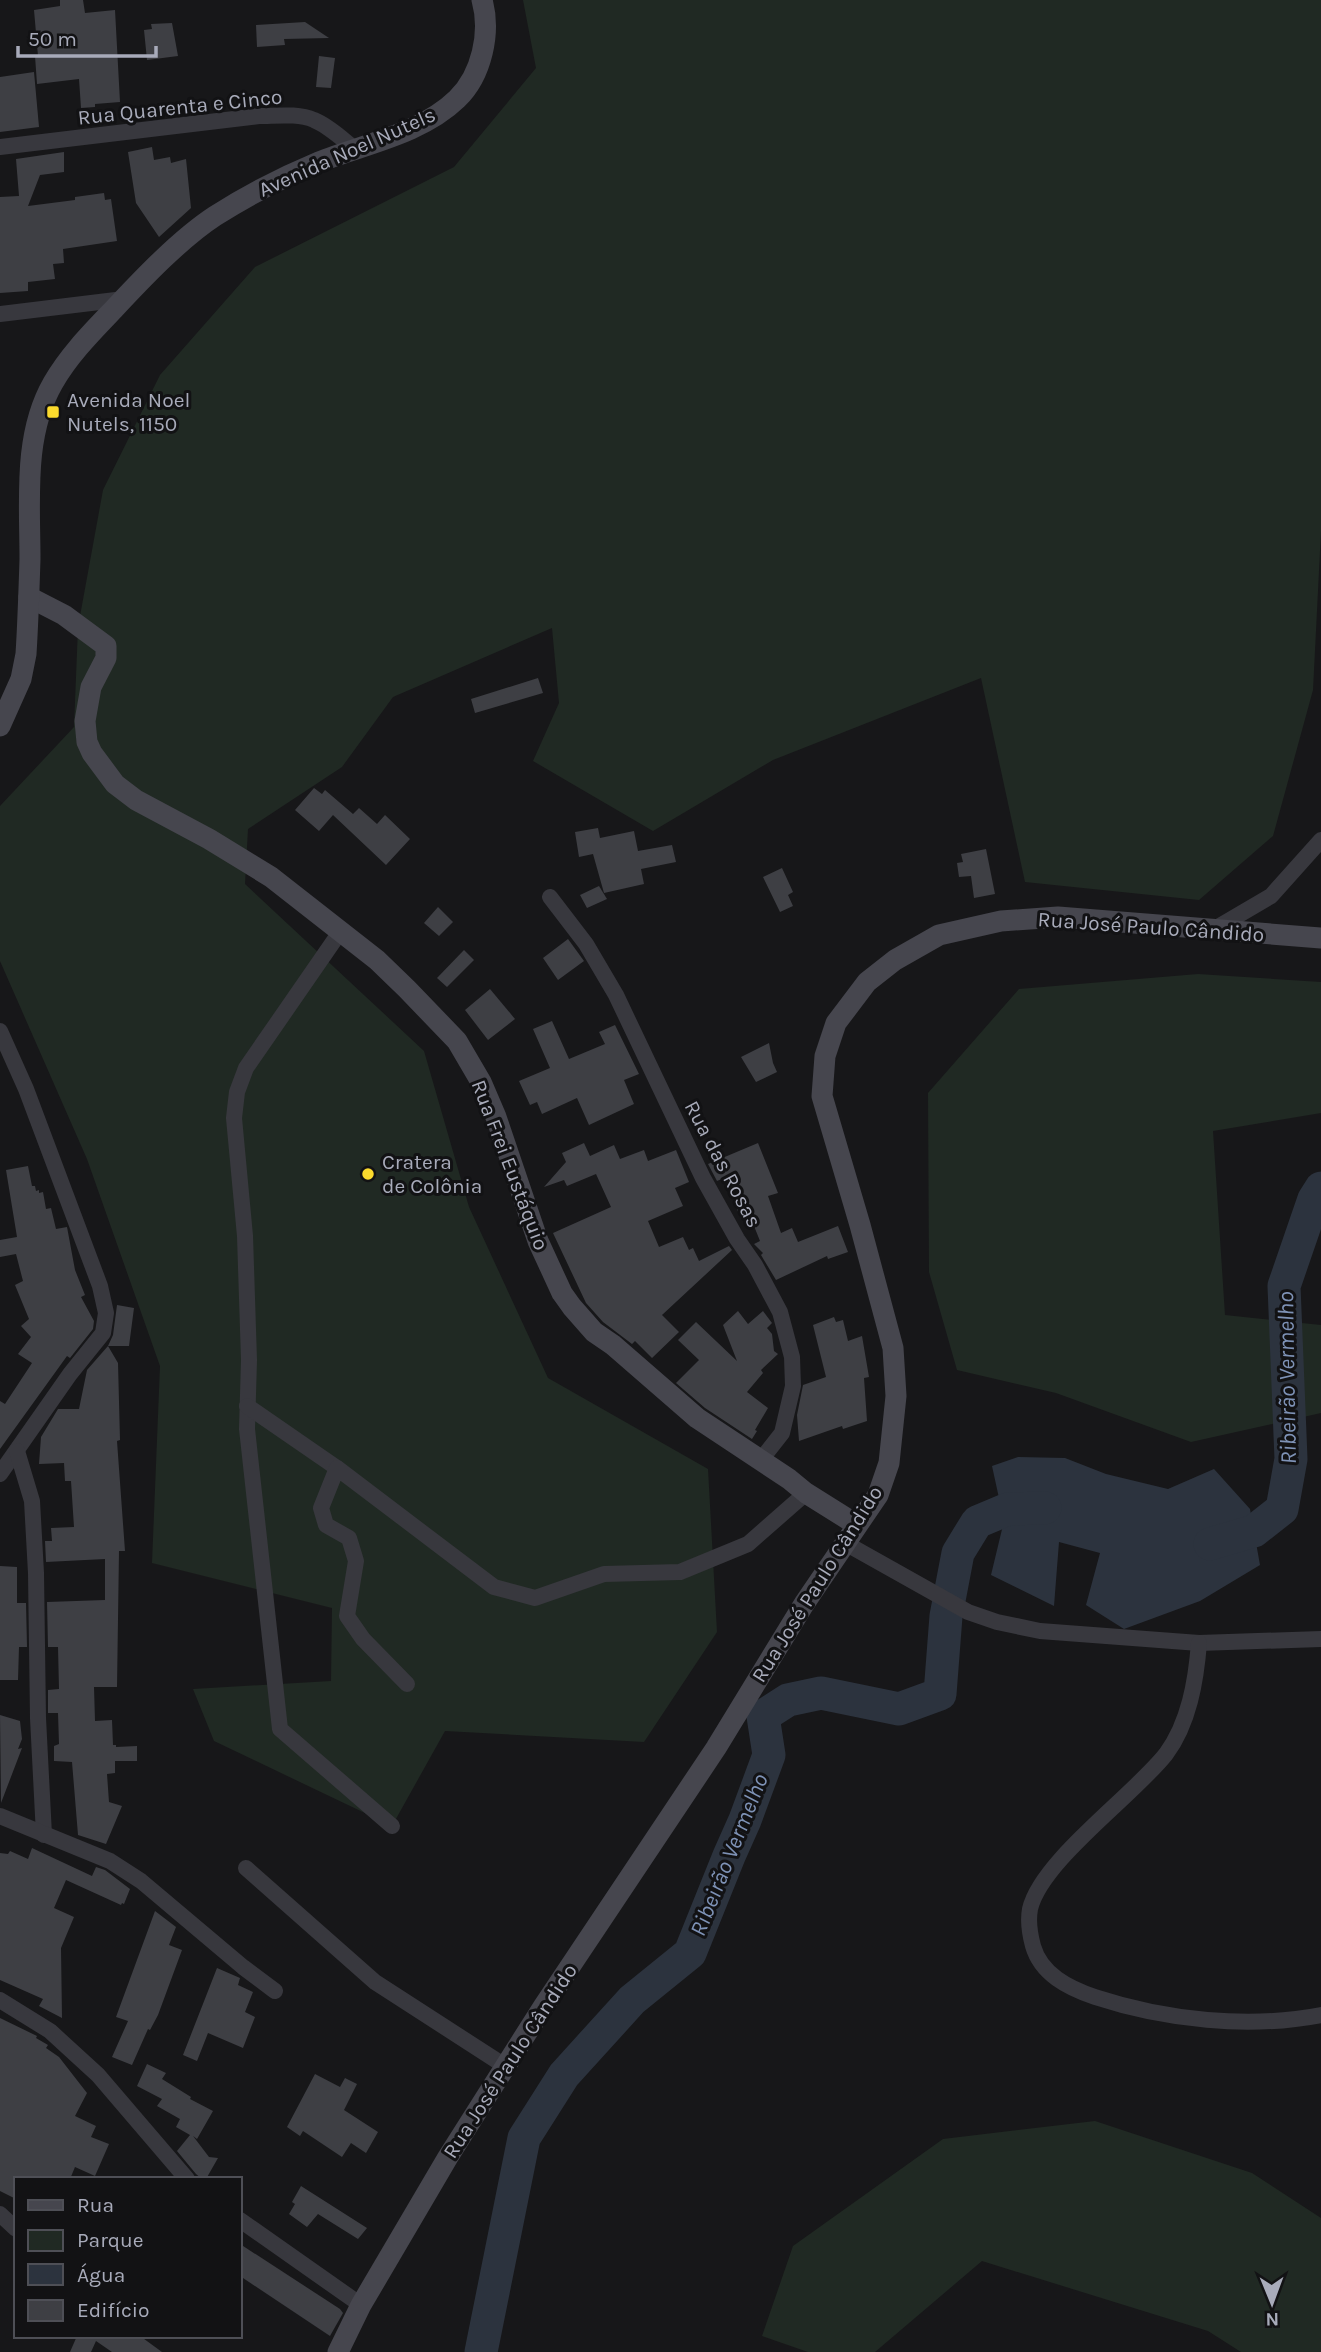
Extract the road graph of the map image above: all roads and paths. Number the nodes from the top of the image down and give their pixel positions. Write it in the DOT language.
graph roads {
  1 [pos="482,0"];
  2 [pos="0,147"];
  3 [pos="355,149"];
  4 [pos="124,299"];
  5 [pos="0,314"];
  6 [pos="29,597"];
  7 [pos="0,726"];
  8 [pos="1321,841"];
  9 [pos="550,897"];
  10 [pos="1213,930"];
  11 [pos="340,932"];
  12 [pos="1321,938"];
  13 [pos="0,1031"];
  14 [pos="247,1406"];
  15 [pos="17,1451"];
  16 [pos="760,1461"];
  17 [pos="337,1468"];
  18 [pos="0,1474"];
  19 [pos="806,1493"];
  20 [pos="857,1525"];
  21 [pos="845,1543"];
  22 [pos="1321,1639"];
  23 [pos="1199,1643"];
  24 [pos="407,1684"];
  25 [pos="0,1816"];
  26 [pos="392,1826"];
  27 [pos="44,1835"];
  28 [pos="246,1868"];
  29 [pos="275,1991"];
  30 [pos="0,2000"];
  31 [pos="1321,2015"];
  32 [pos="505,2066"];
  33 [pos="182,2177"];
  34 [pos="0,2214"];
  35 [pos="242,2222"];
  36 [pos="14,2227"];
  37 [pos="361,2305"];
  38 [pos="338,2352"];
  1 -- 3 [label="street, Avenida Noel Nutels"];
  2 -- 3 [label="street, Rua Quarenta e Cinco"];
  3 -- 4 [label="street, Avenida Noel Nutels"];
  4 -- 5 [label="street"];
  4 -- 6 [label="street, Avenida Noel Nutels"];
  6 -- 7 [label="street, Avenida Noel Nutels"];
  6 -- 11 [label="street, Rua Frei Eustáquio"];
  8 -- 10 [label="street"];
  9 -- 16 [label="street, Rua das Rosas"];
  10 -- 12 [label="street, Rua José Paulo Cândido"];
  10 -- 20 [label="street, Rua José Paulo Cândido"];
  11 -- 14 [label="street"];
  11 -- 16 [label="street, Rua Frei Eustáquio"];
  13 -- 15 [label="street"];
  14 -- 17 [label="street"];
  14 -- 26 [label="street"];
  15 -- 18 [label="street"];
  15 -- 27 [label="street"];
  16 -- 19 [label="street, Rua Frei Eustáquio"];
  17 -- 19 [label="street"];
  17 -- 24 [label="street"];
  19 -- 20 [label="street, Rua Frei Eustáquio"];
  20 -- 21 [label="street, Rua José Paulo Cândido"];
  21 -- 23 [label="street"];
  21 -- 32 [label="street, Rua José Paulo Cândido"];
  22 -- 23 [label="street"];
  23 -- 31 [label="street"];
  25 -- 27 [label="street"];
  27 -- 29 [label="street"];
  28 -- 32 [label="street"];
  30 -- 33 [label="street"];
  32 -- 37 [label="street, Rua José Paulo Cândido"];
  34 -- 36 [label="street"];
  35 -- 37 [label="street"];
  37 -- 38 [label="street, Rua José Paulo Cândido"];
}
